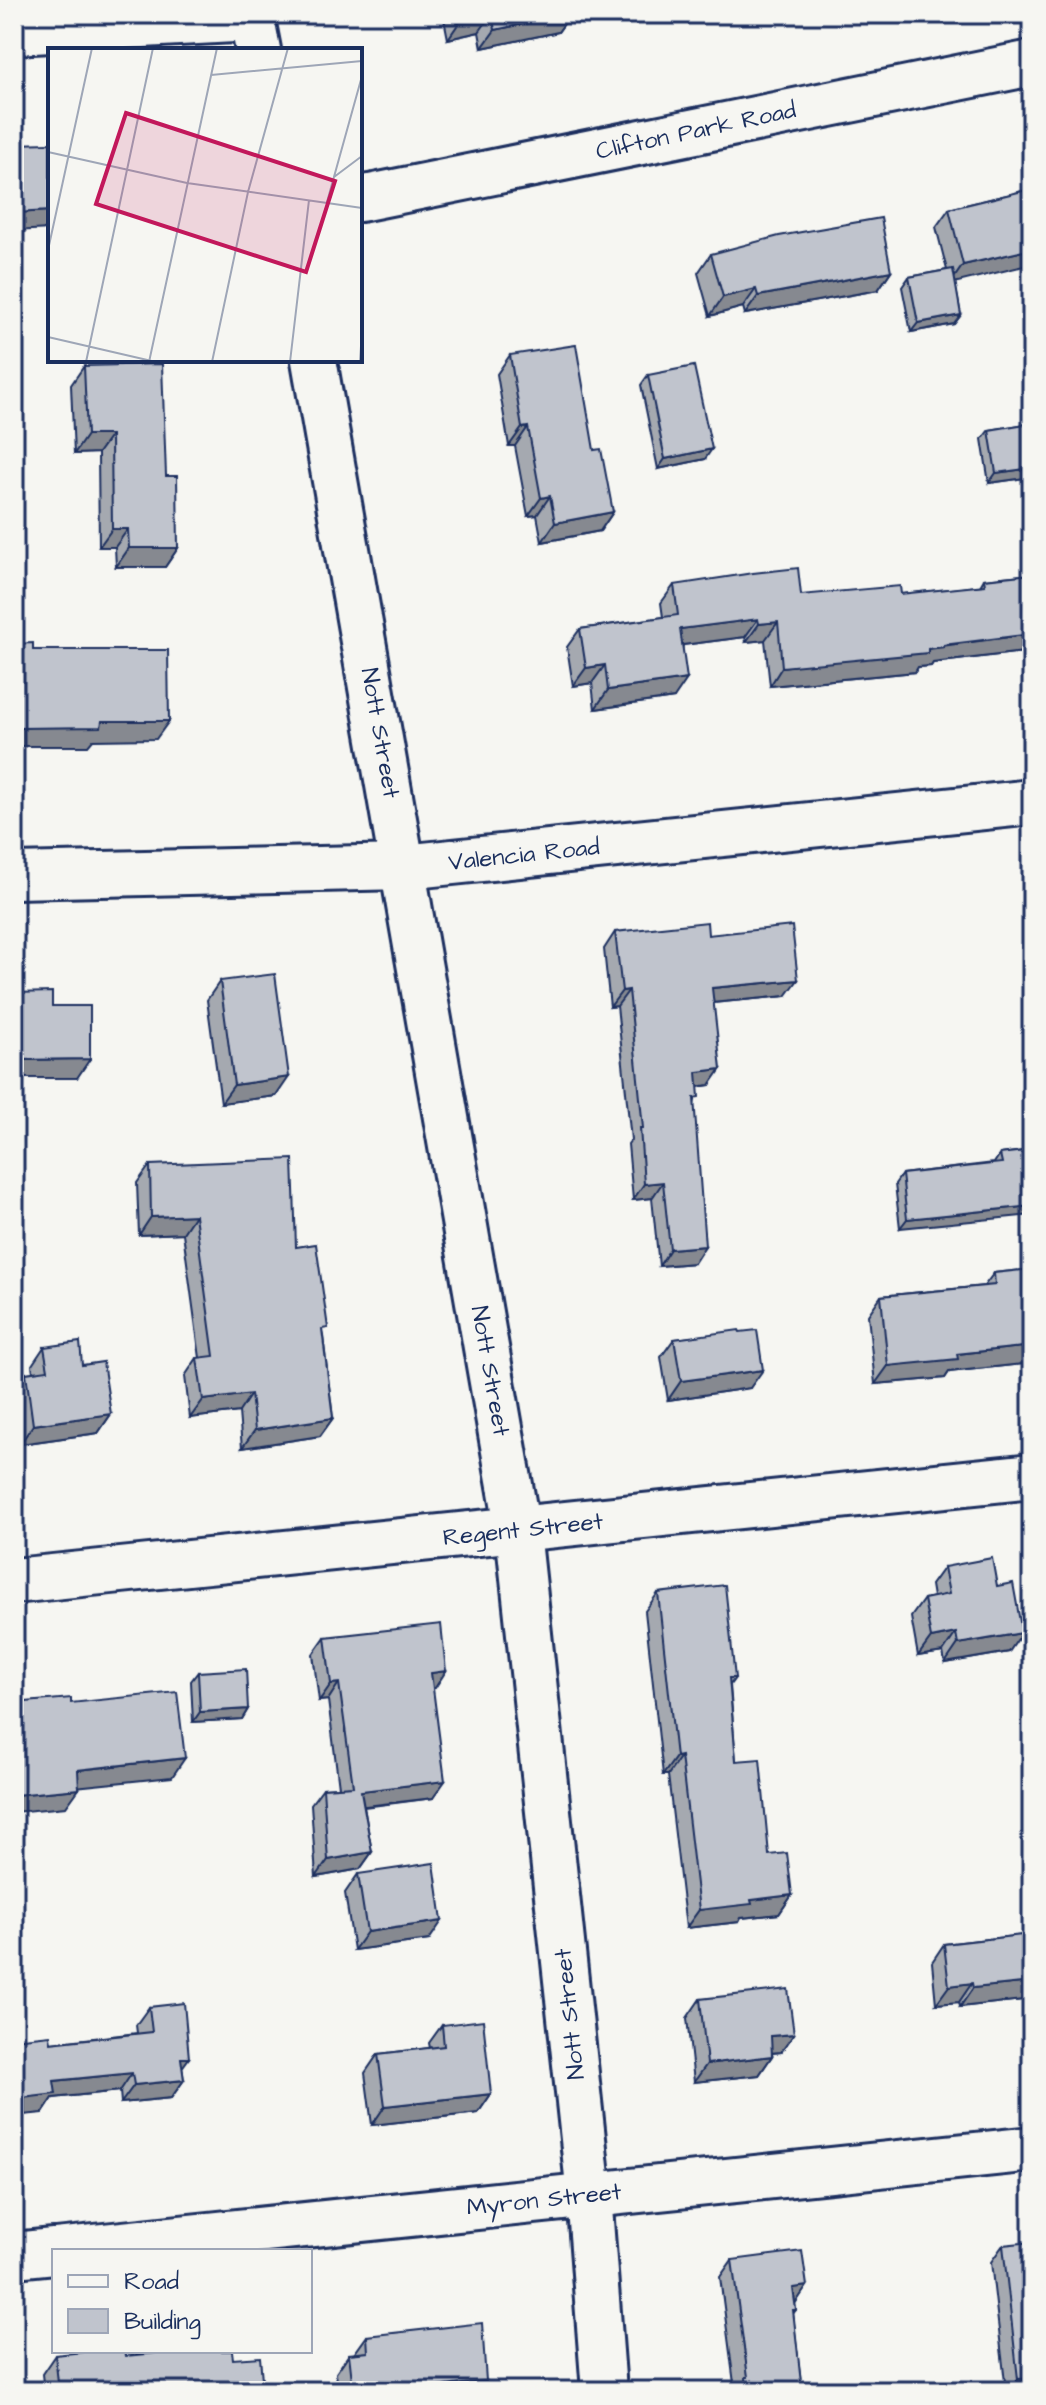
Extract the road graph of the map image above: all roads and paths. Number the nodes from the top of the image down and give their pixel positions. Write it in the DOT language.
graph roads {
  1 [pos="254,28"];
  2 [pos="14,32"];
  3 [pos="1032,63"];
  4 [pos="362,199"];
  5 [pos="314,362"];
  6 [pos="1032,802"];
  7 [pos="404,867"];
  8 [pos="14,876"];
  9 [pos="1032,1476"];
  10 [pos="518,1531"];
  11 [pos="14,1581"];
  12 [pos="1032,2149"];
  13 [pos="589,2195"];
  14 [pos="74,2249"];
  15 [pos="52,2251"];
  16 [pos="14,2255"];
  17 [pos="604,2391"];
  1 -- 2 [label="street"];
  3 -- 4 [label="street, Clifton Park Road"];
  5 -- 7 [label="street, Nott Street"];
  6 -- 7 [label="street, Valencia Road"];
  7 -- 8 [label="street, Valencia Road"];
  7 -- 10 [label="street, Nott Street"];
  9 -- 10 [label="street, Regent Street"];
  10 -- 11 [label="street, Regent Street"];
  10 -- 13 [label="street, Nott Street"];
  12 -- 13 [label="street, Myron Street"];
  13 -- 14 [label="street, Myron Street"];
  13 -- 17 [label="street, Nott Street"];
  15 -- 16 [label="street, Myron Street"];
}
